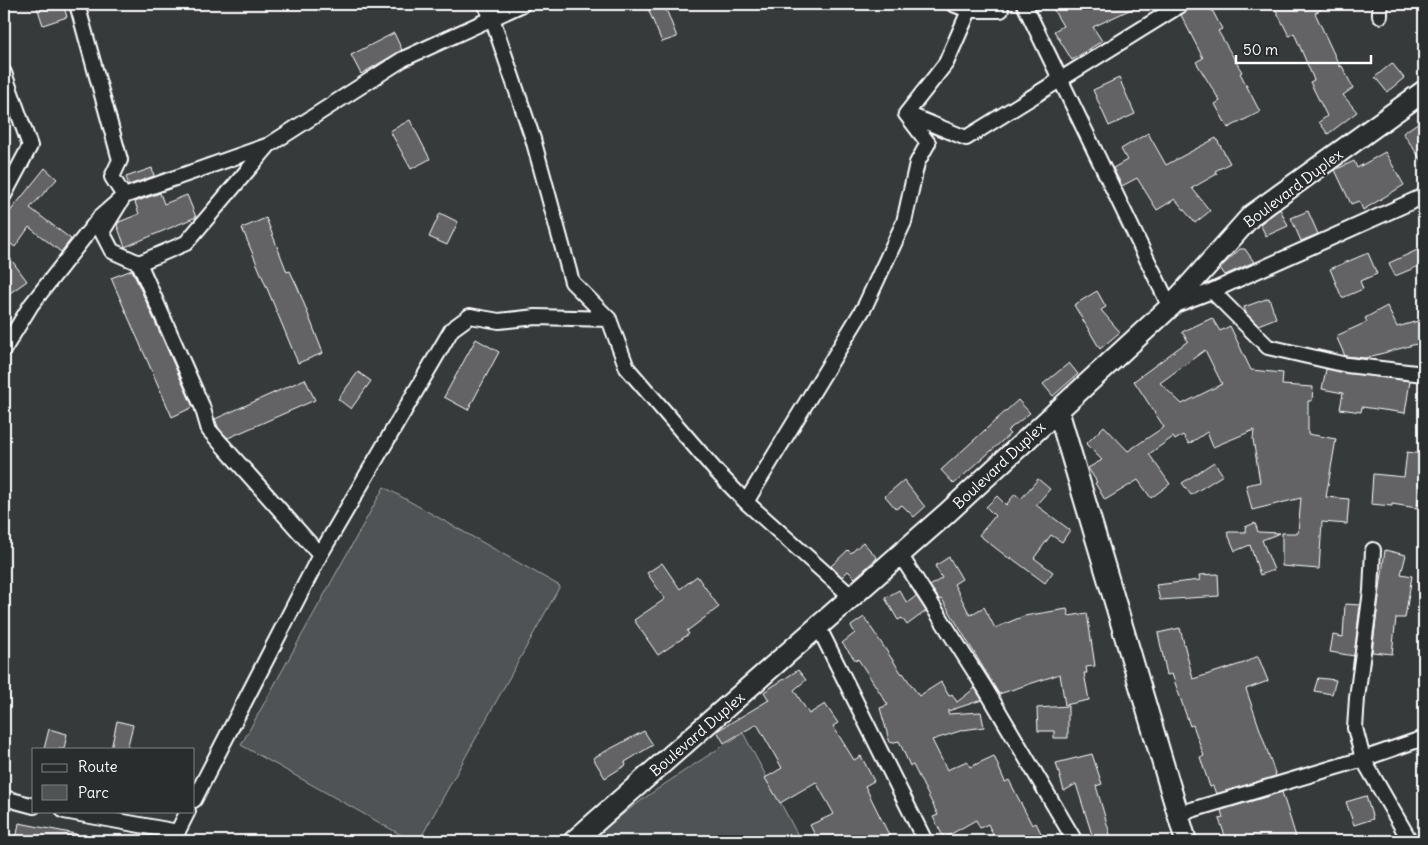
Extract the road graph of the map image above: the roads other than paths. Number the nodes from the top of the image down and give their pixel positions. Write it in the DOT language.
graph roads {
  1 [pos="77,4"];
  2 [pos="485,4"];
  3 [pos="523,4"];
  4 [pos="953,4"];
  5 [pos="1024,4"];
  6 [pos="1182,4"];
  7 [pos="971,7"];
  8 [pos="1001,10"];
  9 [pos="492,18"];
  10 [pos="4,73"];
  11 [pos="1062,81"];
  12 [pos="1424,91"];
  13 [pos="906,114"];
  14 [pos="269,146"];
  15 [pos="4,195"];
  16 [pos="124,196"];
  17 [pos="1424,196"];
  18 [pos="139,263"];
  19 [pos="1212,290"];
  20 [pos="1170,307"];
  21 [pos="609,319"];
  22 [pos="4,349"];
  23 [pos="1424,374"];
  24 [pos="1058,410"];
  25 [pos="746,502"];
  26 [pos="1373,550"];
  27 [pos="320,555"];
  28 [pos="901,556"];
  29 [pos="853,598"];
  30 [pos="819,628"];
  31 [pos="1424,738"];
  32 [pos="1363,759"];
  33 [pos="4,798"];
  34 [pos="195,798"];
  35 [pos="32,805"];
  36 [pos="68,812"];
  37 [pos="188,812"];
  38 [pos="1178,814"];
  39 [pos="175,837"];
  40 [pos="574,841"];
  41 [pos="925,841"];
  42 [pos="1075,841"];
  43 [pos="1186,841"];
  44 [pos="1410,841"];
  1 -- 16 [label="street"];
  2 -- 9 [label="street"];
  3 -- 9 [label="street"];
  4 -- 7 [label="street"];
  5 -- 11 [label="street"];
  6 -- 11 [label="street"];
  7 -- 8 [label="street"];
  7 -- 13 [label="street"];
  9 -- 14 [label="street"];
  9 -- 21 [label="street"];
  10 -- 15 [label="street"];
  11 -- 13 [label="street"];
  11 -- 20 [label="street"];
  12 -- 20 [label="main road, Boulevard Duplex"];
  13 -- 25 [label="street"];
  14 -- 16 [label="street"];
  14 -- 18 [label="street"];
  16 -- 18 [label="street"];
  16 -- 22 [label="street"];
  17 -- 19 [label="street"];
  18 -- 27 [label="street"];
  19 -- 20 [label="street"];
  19 -- 23 [label="street"];
  20 -- 24 [label="main road, Boulevard Duplex"];
  21 -- 25 [label="street"];
  21 -- 27 [label="street"];
  24 -- 28 [label="main road, Boulevard Duplex"];
  24 -- 38 [label="main road"];
  25 -- 29 [label="street"];
  26 -- 32 [label="street"];
  27 -- 34 [label="street"];
  28 -- 29 [label="main road, Boulevard Duplex"];
  28 -- 42 [label="street"];
  29 -- 30 [label="main road, Boulevard Duplex"];
  30 -- 40 [label="main road, Boulevard Duplex"];
  30 -- 41 [label="street"];
  31 -- 32 [label="street"];
  32 -- 38 [label="street"];
  32 -- 44 [label="street"];
  33 -- 35 [label="street"];
  36 -- 39 [label="street"];
  37 -- 39 [label="street"];
  38 -- 43 [label="main road"];
}
